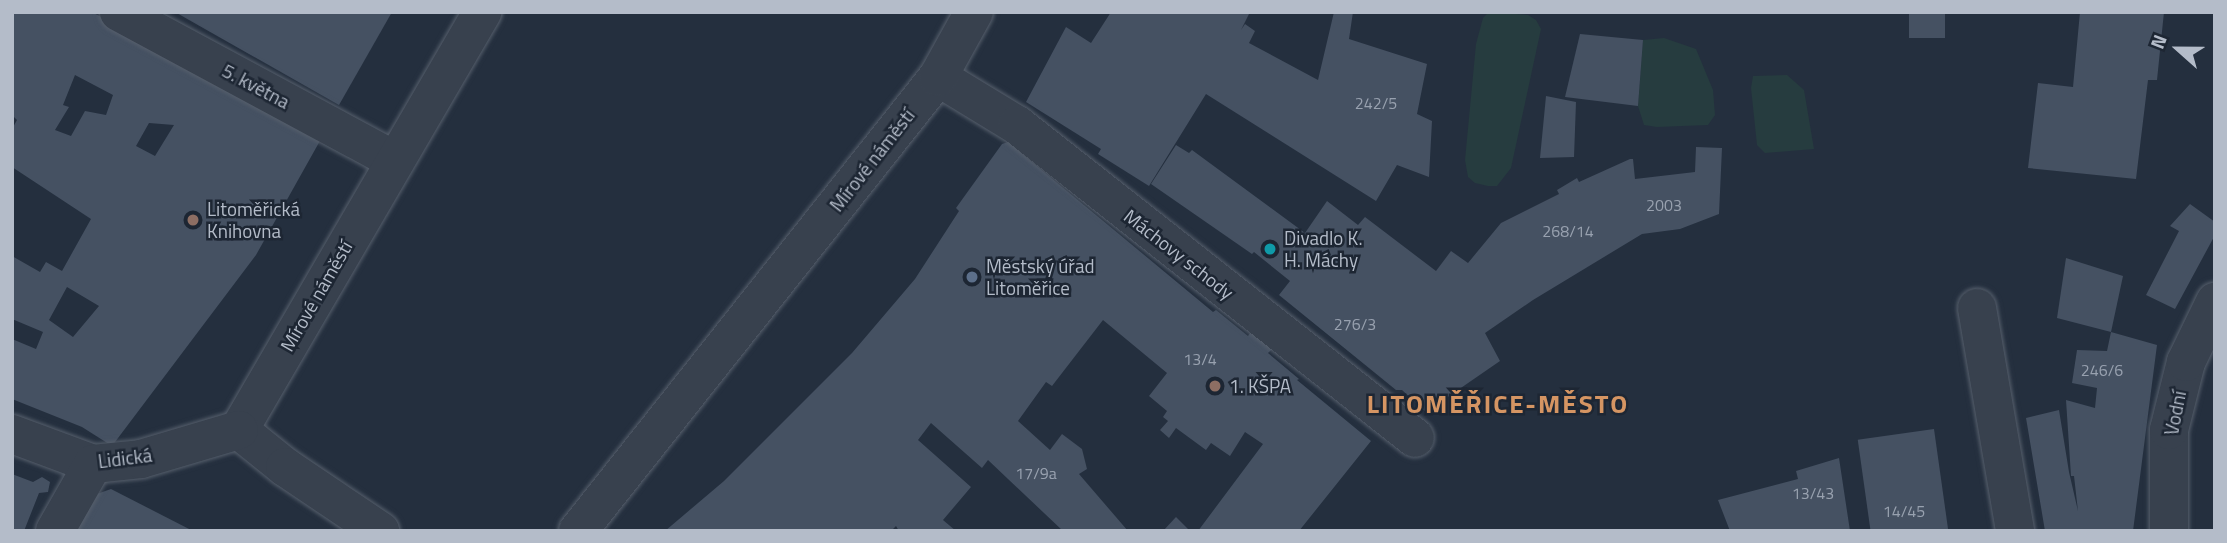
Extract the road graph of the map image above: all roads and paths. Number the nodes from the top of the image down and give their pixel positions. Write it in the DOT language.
graph roads {
  1 [pos="119,12"];
  2 [pos="482,12"];
  3 [pos="974,12"];
  4 [pos="938,77"];
  5 [pos="394,160"];
  6 [pos="2215,302"];
  7 [pos="1977,308"];
  8 [pos="239,430"];
  9 [pos="12,434"];
  10 [pos="1415,438"];
  11 [pos="93,464"];
  12 [pos="55,531"];
  13 [pos="380,531"];
  14 [pos="578,531"];
  15 [pos="2015,531"];
  16 [pos="2169,531"];
  1 -- 5 [label="street, 5. května"];
  2 -- 5 [label="street, Mírové náměstí"];
  3 -- 4 [label="street, Mírové náměstí"];
  4 -- 10 [label="street, Máchovy schody"];
  4 -- 14 [label="street, Mírové náměstí"];
  5 -- 8 [label="street, Mírové náměstí"];
  6 -- 16 [label="street, Vodní"];
  7 -- 15 [label="street"];
  8 -- 11 [label="street, Lidická"];
  8 -- 13 [label="street"];
  9 -- 11 [label="street, Lidická"];
  11 -- 12 [label="street"];
}
